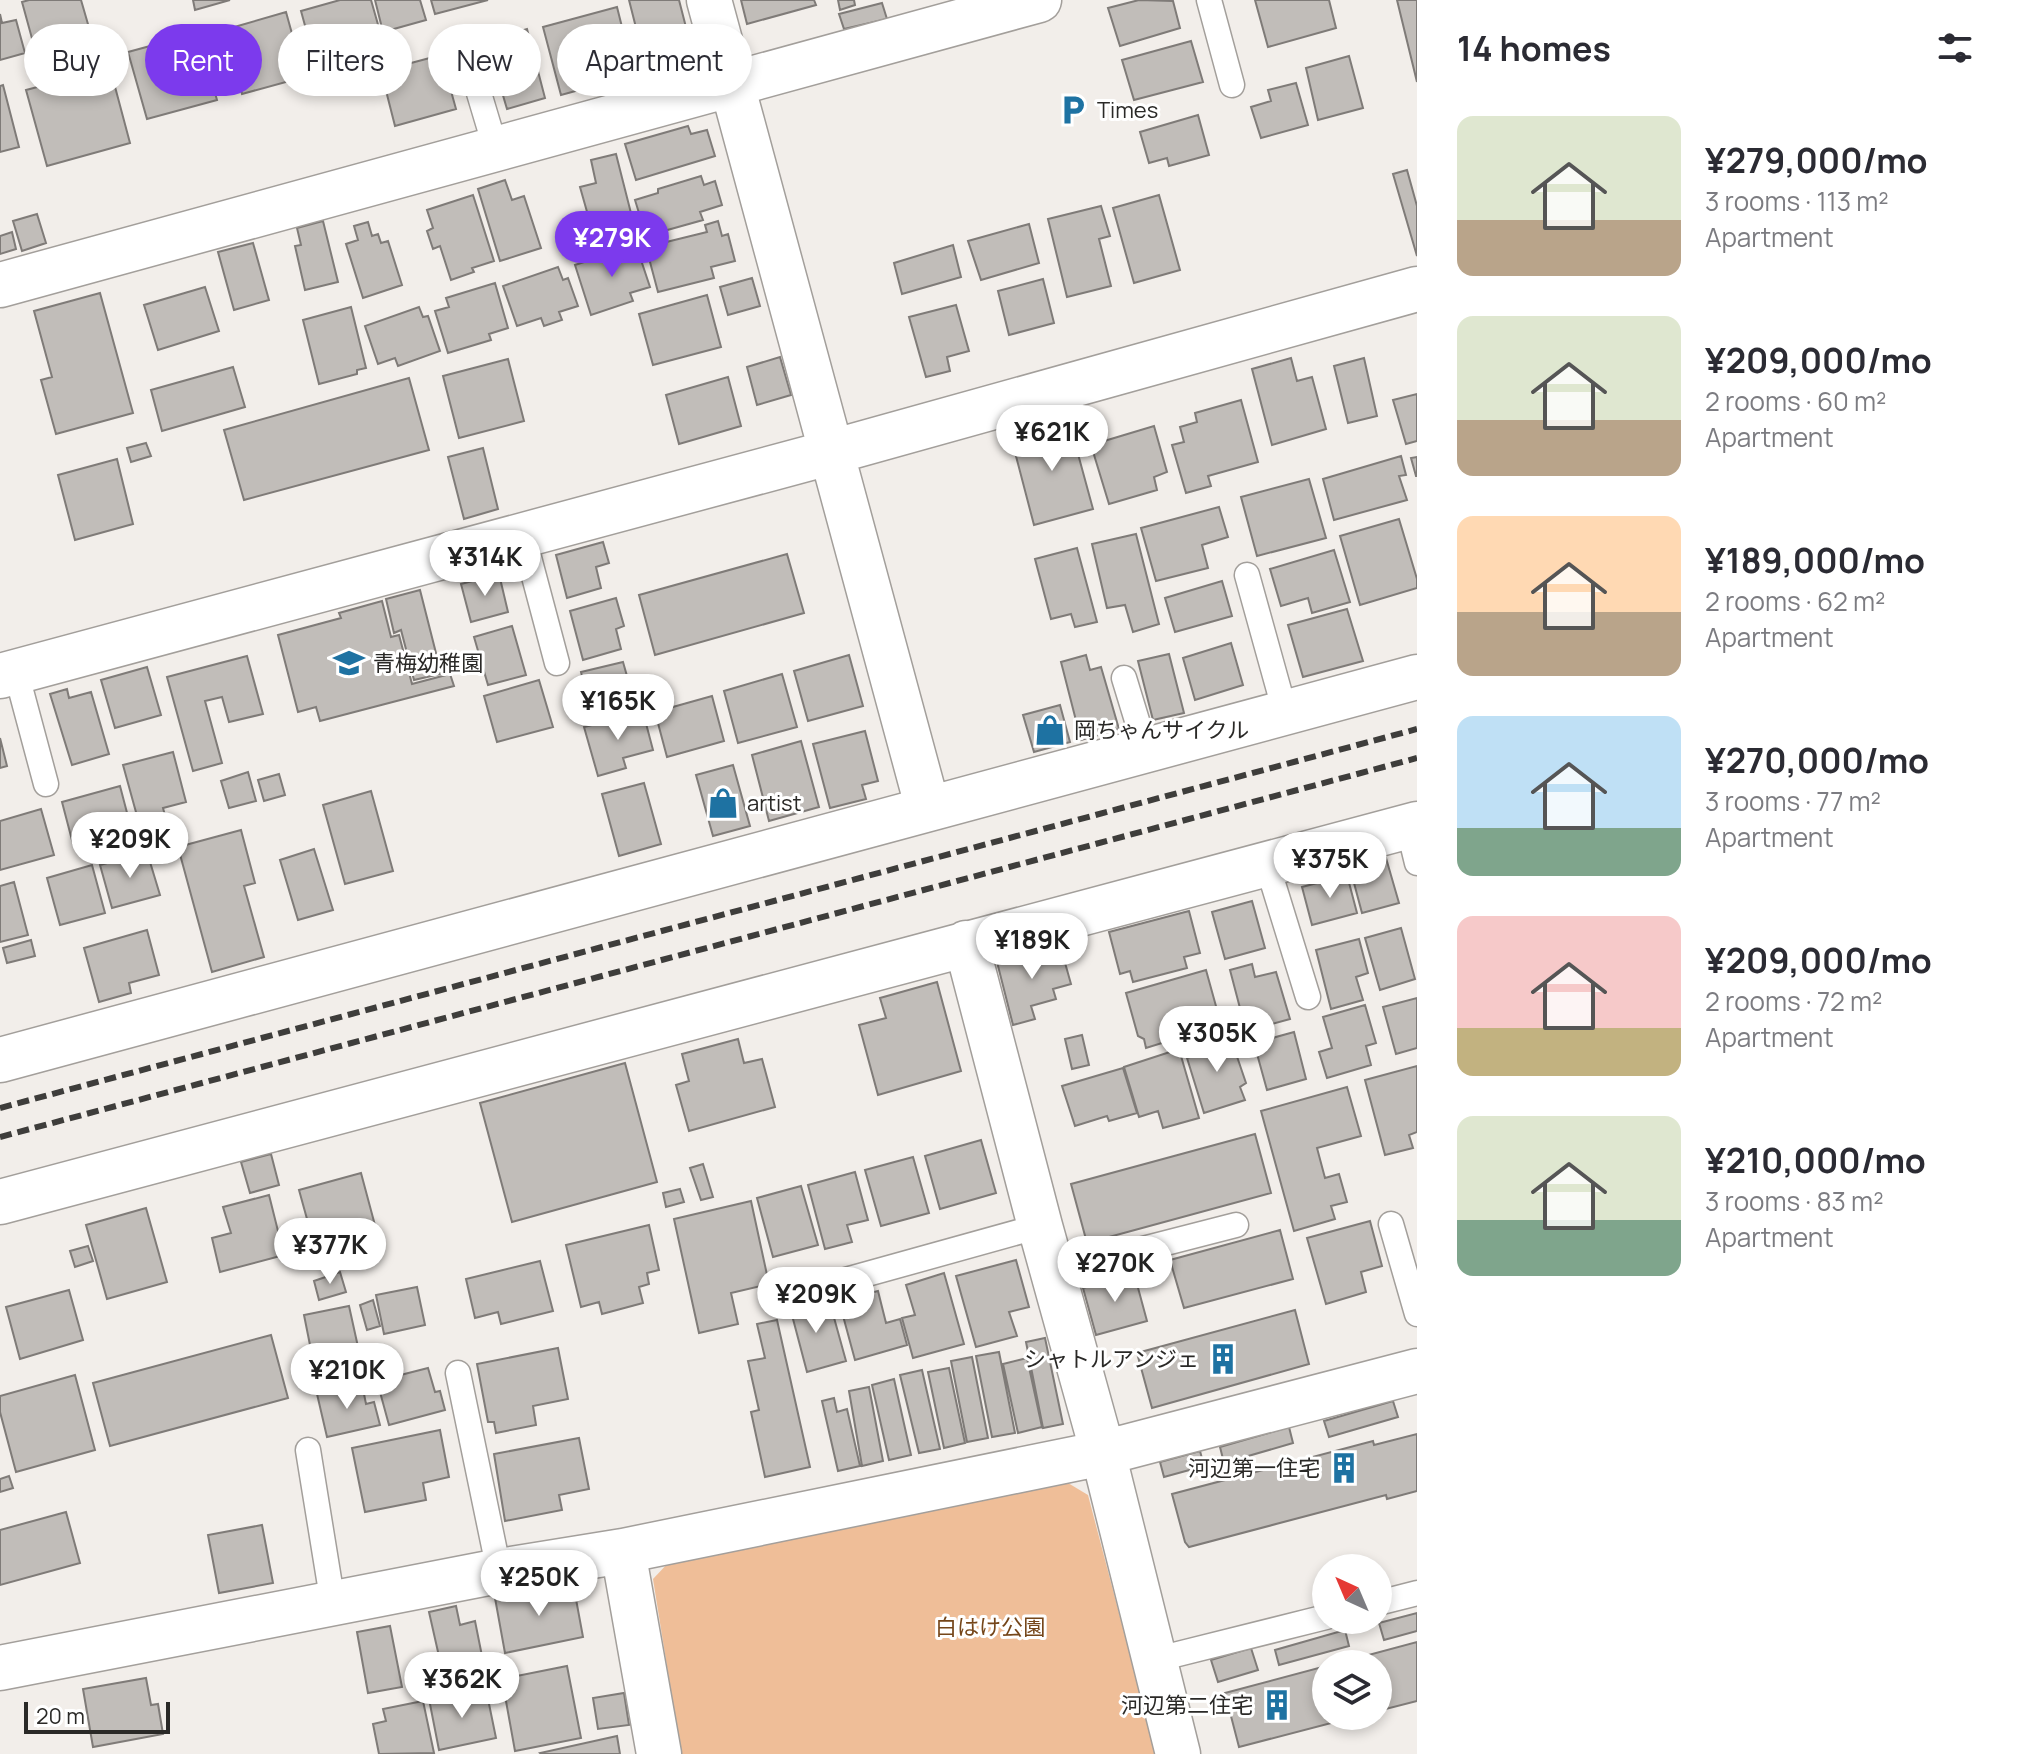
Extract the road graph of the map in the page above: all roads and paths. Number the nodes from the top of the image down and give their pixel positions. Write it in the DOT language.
graph roads {
  1 [pos="709,0"];
  2 [pos="1039,0"];
  3 [pos="1209,0"];
  4 [pos="716,24"];
  5 [pos="752,79"];
  6 [pos="1232,85"];
  7 [pos="480,96"];
  8 [pos="690,96"];
  9 [pos="736,96"];
  10 [pos="496,150"];
  11 [pos="0,285"];
  12 [pos="1417,289"];
  13 [pos="832,452"];
  14 [pos="523,535"];
  15 [pos="1247,575"];
  16 [pos="557,663"];
  17 [pos="8,674"];
  18 [pos="1417,677"];
  19 [pos="1124,678"];
  20 [pos="1285,712"];
  21 [pos="1146,750"];
  22 [pos="46,784"];
  23 [pos="928,809"];
  24 [pos="1414,838"];
  25 [pos="1267,864"];
  26 [pos="966,943"];
  27 [pos="1308,997"];
  28 [pos="0,1060"];
  29 [pos="0,1202"];
  30 [pos="1391,1224"];
  31 [pos="1236,1225"];
  32 [pos="1040,1226"];
  33 [pos="1053,1272"];
  34 [pos="842,1281"];
  35 [pos="1417,1314"];
  36 [pos="1417,1371"];
  37 [pos="458,1373"];
  38 [pos="308,1450"];
  39 [pos="1103,1453"];
  40 [pos="623,1551"];
  41 [pos="499,1571"];
  42 [pos="1417,1593"];
  43 [pos="1392,1599"];
  44 [pos="333,1604"];
  45 [pos="1312,1620"];
  46 [pos="1154,1660"];
  47 [pos="0,1668"];
  48 [pos="659,1754"];
  49 [pos="1178,1754"];
  1 -- 4 [label="street"];
  2 -- 5 [label="street"];
  3 -- 6 [label="lane"];
  7 -- 10 [label="lane"];
  8 -- 10 [label="street"];
  9 -- 13 [label="street"];
  10 -- 11 [label="street"];
  12 -- 13 [label="street"];
  13 -- 14 [label="street"];
  13 -- 23 [label="street"];
  14 -- 16 [label="lane"];
  14 -- 17 [label="street"];
  15 -- 20 [label="lane"];
  17 -- 22 [label="lane"];
  18 -- 20 [label="street"];
  19 -- 21 [label="lane"];
  20 -- 21 [label="street"];
  21 -- 23 [label="street"];
  23 -- 28 [label="street"];
  24 -- 25 [label="street"];
  25 -- 26 [label="street"];
  25 -- 27 [label="lane"];
  26 -- 29 [label="street"];
  26 -- 32 [label="street"];
  30 -- 35 [label="lane"];
  31 -- 33 [label="lane"];
  32 -- 33 [label="street"];
  32 -- 34 [label="lane"];
  33 -- 39 [label="street"];
  36 -- 39 [label="street"];
  37 -- 41 [label="lane"];
  38 -- 44 [label="lane"];
  39 -- 40 [label="street"];
  39 -- 46 [label="street"];
  40 -- 41 [label="street"];
  40 -- 48 [label="street"];
  41 -- 44 [label="street"];
  42 -- 43 [label="lane"];
  44 -- 47 [label="street"];
  45 -- 46 [label="lane"];
  46 -- 49 [label="street"];
}
